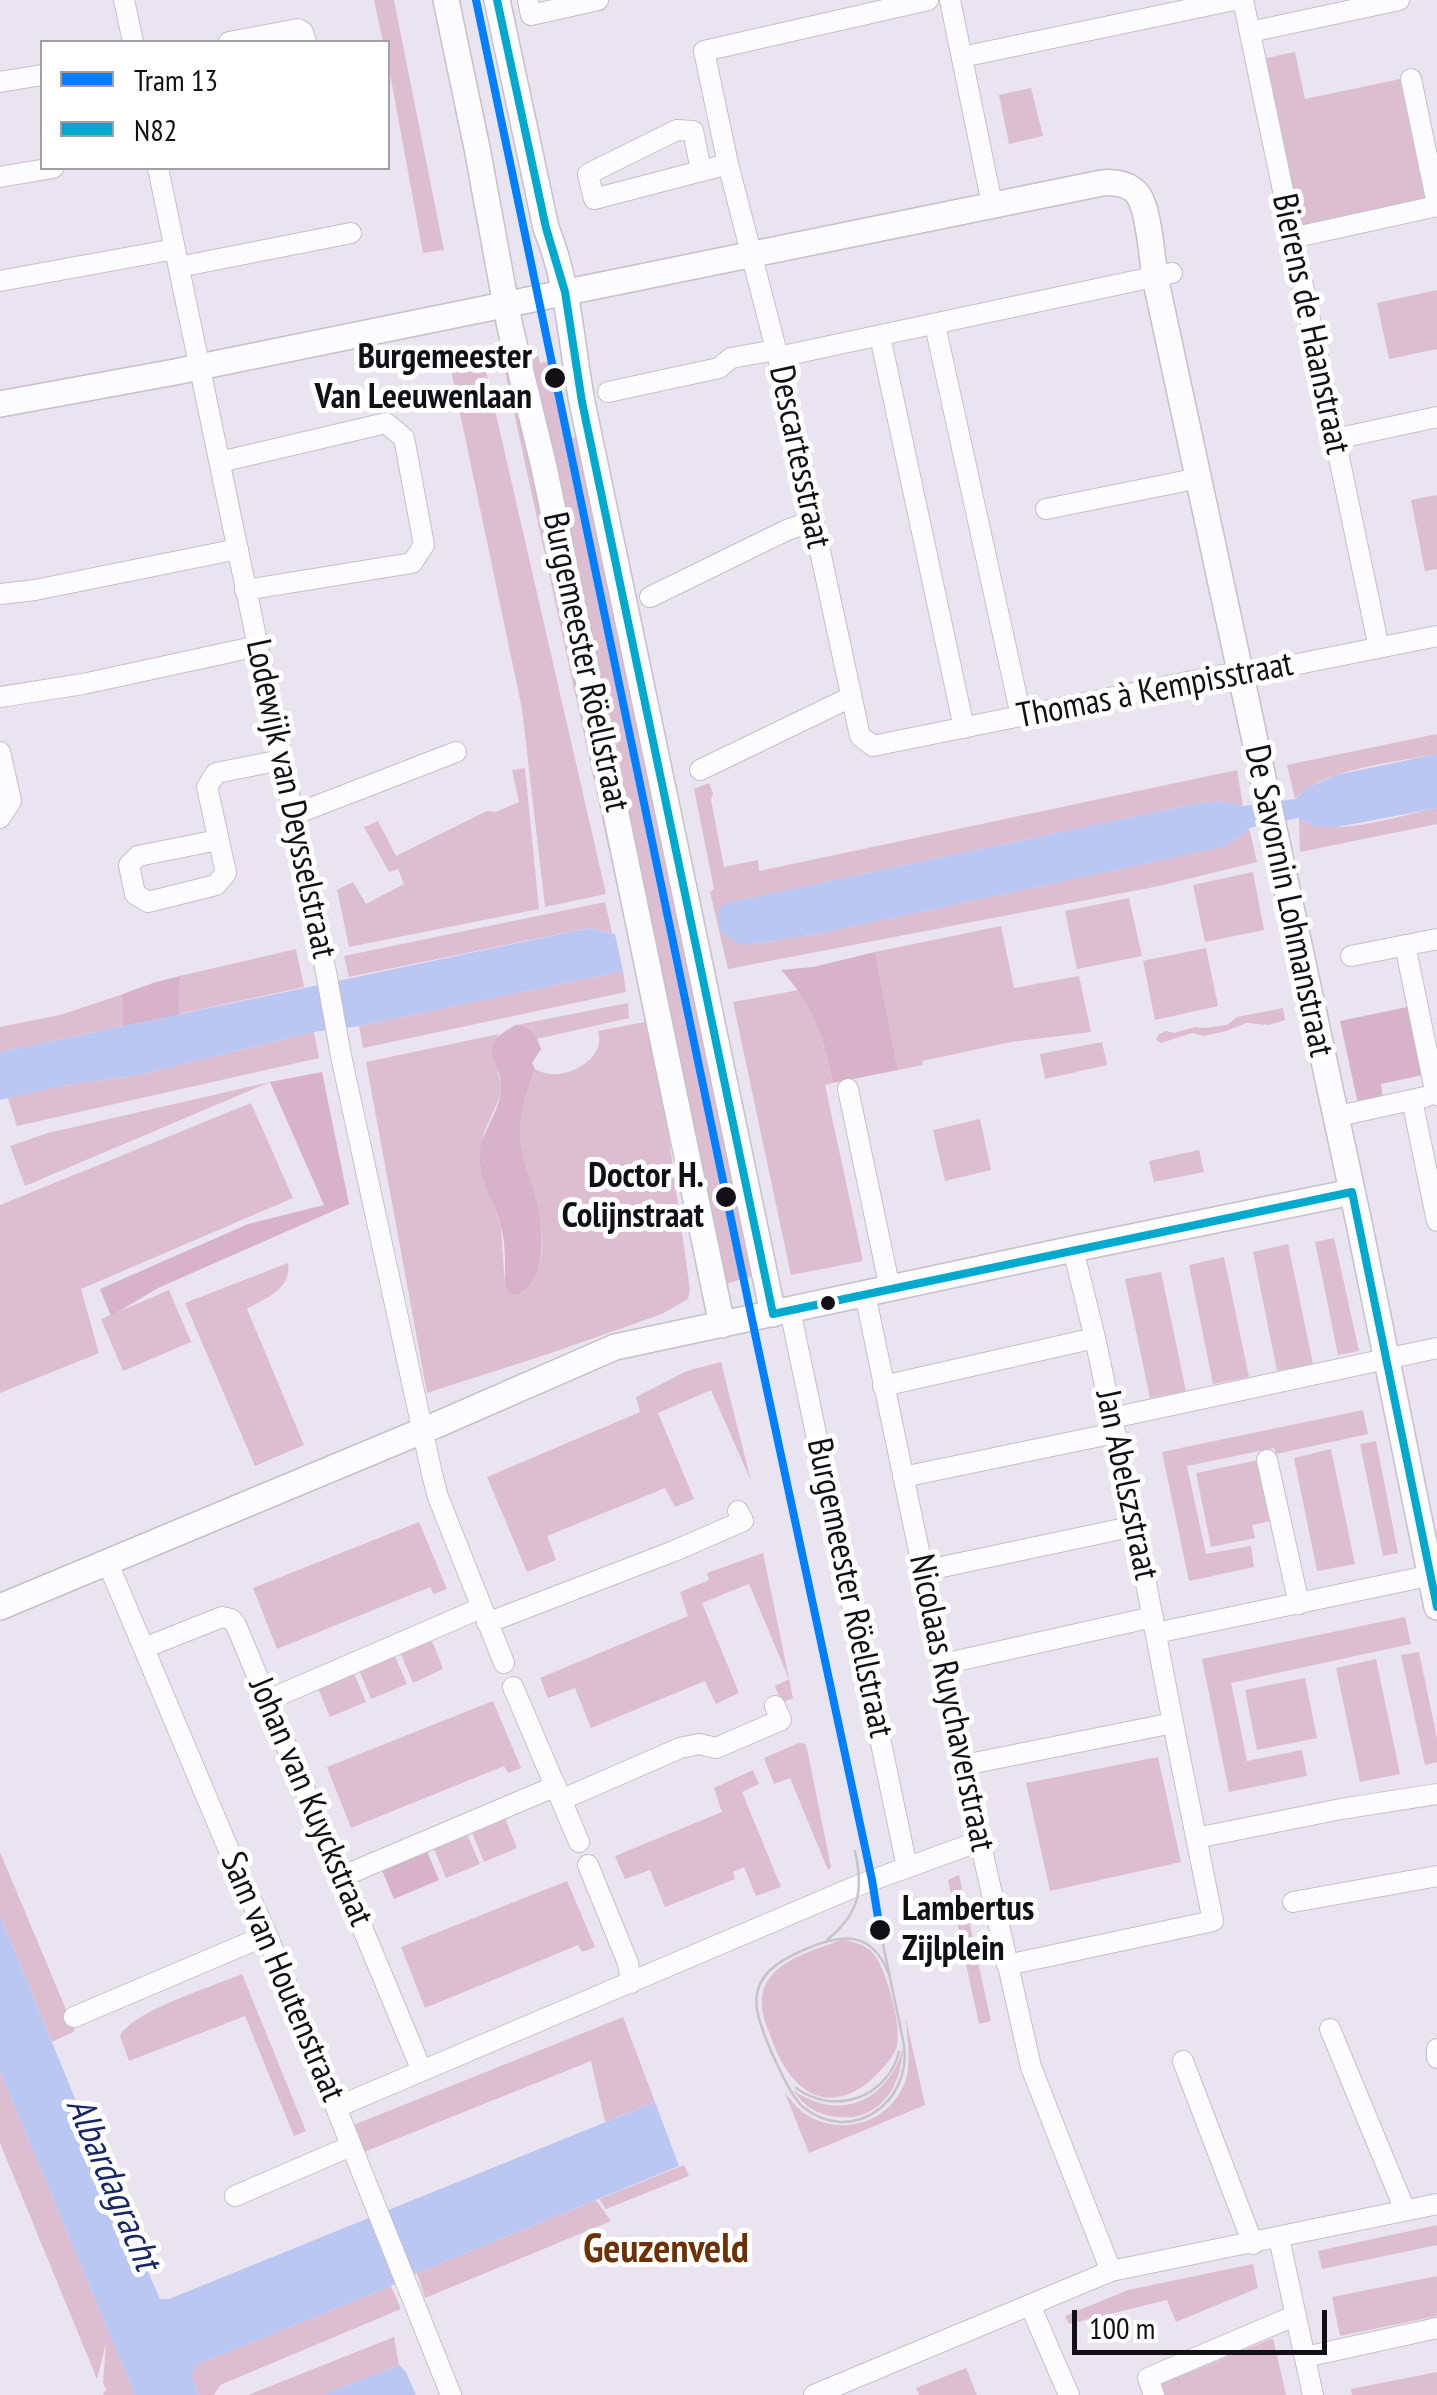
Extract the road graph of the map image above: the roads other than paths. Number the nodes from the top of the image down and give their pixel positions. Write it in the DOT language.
graph roads {
  1 [pos="124,0"];
  2 [pos="446,0"];
  3 [pos="498,0"];
  4 [pos="528,0"];
  5 [pos="598,0"];
  6 [pos="928,0"];
  7 [pos="950,0"];
  8 [pos="1234,0"];
  9 [pos="1243,0"];
  10 [pos="1399,0"];
  11 [pos="1250,32"];
  12 [pos="132,40"];
  13 [pos="240,40"];
  14 [pos="305,40"];
  15 [pos="962,57"];
  16 [pos="40,75"];
  17 [pos="1410,79"];
  18 [pos="0,82"];
  19 [pos="728,164"];
  20 [pos="41,170"];
  21 [pos="158,170"];
  22 [pos="701,170"];
  23 [pos="0,177"];
  24 [pos="992,204"];
  25 [pos="1437,205"];
  26 [pos="351,233"];
  27 [pos="1292,238"];
  28 [pos="752,255"];
  29 [pos="177,258"];
  30 [pos="1163,275"];
  31 [pos="0,281"];
  32 [pos="566,292"];
  33 [pos="505,304"];
  34 [pos="935,325"];
  35 [pos="880,336"];
  36 [pos="777,354"];
  37 [pos="200,367"];
  38 [pos="608,392"];
  39 [pos="0,404"];
  40 [pos="1437,417"];
  41 [pos="1335,439"];
  42 [pos="220,462"];
  43 [pos="1199,478"];
  44 [pos="1046,509"];
  45 [pos="813,521"];
  46 [pos="238,549"];
  47 [pos="245,590"];
  48 [pos="0,594"];
  49 [pos="650,598"];
  50 [pos="1437,636"];
  51 [pos="258,646"];
  52 [pos="1379,648"];
  53 [pos="1238,674"];
  54 [pos="851,697"];
  55 [pos="0,698"];
  56 [pos="1021,716"];
  57 [pos="964,728"];
  58 [pos="873,746"];
  59 [pos="0,752"];
  60 [pos="456,752"];
  61 [pos="282,760"];
  62 [pos="700,770"];
  63 [pos="293,815"];
  64 [pos="1,817"];
  65 [pos="218,840"];
  66 [pos="1437,938"];
  67 [pos="1406,945"];
  68 [pos="1351,956"];
  69 [pos="848,1089"];
  70 [pos="1437,1095"];
  71 [pos="1412,1100"];
  72 [pos="1334,1117"];
  73 [pos="1352,1192"];
  74 [pos="1437,1221"];
  75 [pos="1073,1249"];
  76 [pos="877,1292"];
  77 [pos="782,1312"];
  78 [pos="722,1324"];
  79 [pos="1094,1338"];
  80 [pos="1437,1348"];
  81 [pos="1385,1358"];
  82 [pos="883,1386"];
  83 [pos="1113,1426"];
  84 [pos="424,1430"];
  85 [pos="1267,1460"];
  86 [pos="902,1477"];
  87 [pos="738,1511"];
  88 [pos="1136,1526"];
  89 [pos="107,1561"];
  90 [pos="923,1571"];
  91 [pos="1434,1575"];
  92 [pos="1299,1604"];
  93 [pos="0,1607"];
  94 [pos="1437,1607"];
  95 [pos="484,1615"];
  96 [pos="1154,1625"];
  97 [pos="144,1648"];
  98 [pos="504,1663"];
  99 [pos="944,1664"];
  100 [pos="514,1686"];
  101 [pos="268,1700"];
  102 [pos="775,1706"];
  103 [pos="1173,1723"];
  104 [pos="964,1765"];
  105 [pos="558,1793"];
  106 [pos="1437,1794"];
  107 [pos="1196,1838"];
  108 [pos="980,1841"];
  109 [pos="579,1842"];
  110 [pos="588,1865"];
  111 [pos="908,1866"];
  112 [pos="1437,1876"];
  113 [pos="341,1877"];
  114 [pos="1293,1902"];
  115 [pos="267,1935"];
  116 [pos="1007,1965"];
  117 [pos="631,1983"];
  118 [pos="74,2016"];
  119 [pos="1330,2029"];
  120 [pos="1437,2049"];
  121 [pos="1437,2058"];
  122 [pos="1183,2061"];
  123 [pos="422,2071"];
  124 [pos="338,2107"];
  125 [pos="351,2146"];
  126 [pos="235,2196"];
  127 [pos="1437,2204"];
  128 [pos="1404,2210"];
  129 [pos="1278,2238"];
  130 [pos="1253,2244"];
  131 [pos="1111,2272"];
  132 [pos="1030,2306"];
  133 [pos="1294,2316"];
  134 [pos="1437,2328"];
  135 [pos="1305,2357"];
  136 [pos="860,2386"];
  137 [pos="451,2395"];
  138 [pos="814,2395"];
  139 [pos="1068,2395"];
  140 [pos="1154,2395"];
  141 [pos="1313,2395"];
  1 -- 12 [label="street"];
  2 -- 33 [label="street, Burgemeester Röellstraat"];
  3 -- 32 [label="street, Burgemeester Röellstraat"];
  4 -- 5 [label="street"];
  6 -- 19 [label="street, Descartesstraat"];
  7 -- 15 [label="street"];
  8 -- 15 [label="street"];
  9 -- 11 [label="street, Bierens de Haanstraat"];
  10 -- 11 [label="street"];
  11 -- 27 [label="street, Bierens de Haanstraat"];
  13 -- 14 [label="street"];
  15 -- 24 [label="street"];
  16 -- 18 [label="street"];
  17 -- 25 [label="street"];
  19 -- 22 [label="street"];
  19 -- 28 [label="street, Descartesstraat"];
  20 -- 23 [label="street"];
  21 -- 29 [label="street, Lodewijk van Deysselstraat"];
  22 -- 22 [label="street"];
  24 -- 28 [label="street"];
  24 -- 30 [label="street, De Savornin Lohmanstraat"];
  25 -- 27 [label="street"];
  26 -- 29 [label="street"];
  27 -- 41 [label="street, Bierens de Haanstraat"];
  28 -- 32 [label="street"];
  28 -- 36 [label="street, Descartesstraat"];
  29 -- 31 [label="street"];
  29 -- 37 [label="street, Lodewijk van Deysselstraat"];
  30 -- 34 [label="street"];
  30 -- 43 [label="street, De Savornin Lohmanstraat"];
  32 -- 33 [label="street"];
  32 -- 77 [label="street, Burgemeester Röellstraat"];
  33 -- 37 [label="street"];
  33 -- 78 [label="street, Burgemeester Röellstraat"];
  34 -- 35 [label="street"];
  34 -- 56 [label="street"];
  35 -- 36 [label="street"];
  35 -- 57 [label="street"];
  36 -- 38 [label="street"];
  36 -- 45 [label="street, Descartesstraat"];
  37 -- 39 [label="street"];
  37 -- 42 [label="street, Lodewijk van Deysselstraat"];
  40 -- 41 [label="street"];
  41 -- 52 [label="street, Bierens de Haanstraat"];
  42 -- 46 [label="street, Lodewijk van Deysselstraat"];
  42 -- 47 [label="street"];
  43 -- 44 [label="street"];
  43 -- 53 [label="street, De Savornin Lohmanstraat"];
  45 -- 49 [label="street"];
  45 -- 54 [label="street, Descartesstraat"];
  46 -- 47 [label="street, Lodewijk van Deysselstraat"];
  46 -- 48 [label="street"];
  47 -- 51 [label="street, Lodewijk van Deysselstraat"];
  50 -- 52 [label="street, Thomas à Kempisstraat"];
  51 -- 55 [label="street"];
  51 -- 61 [label="street, Lodewijk van Deysselstraat"];
  52 -- 53 [label="street, Thomas à Kempisstraat"];
  53 -- 56 [label="street, Thomas à Kempisstraat"];
  53 -- 72 [label="street, De Savornin Lohmanstraat"];
  54 -- 58 [label="street, Descartesstraat"];
  54 -- 62 [label="street"];
  56 -- 57 [label="street, Thomas à Kempisstraat"];
  57 -- 58 [label="street, Thomas à Kempisstraat"];
  59 -- 64 [label="street"];
  60 -- 63 [label="street"];
  61 -- 63 [label="street, Lodewijk van Deysselstraat"];
  61 -- 65 [label="street"];
  63 -- 84 [label="street, Lodewijk van Deysselstraat"];
  65 -- 65 [label="street"];
  66 -- 67 [label="street"];
  67 -- 68 [label="street"];
  67 -- 70 [label="street"];
  69 -- 76 [label="street, Nicolaas Ruychaverstraat"];
  70 -- 71 [label="street"];
  71 -- 72 [label="street"];
  71 -- 74 [label="street"];
  72 -- 73 [label="street, De Savornin Lohmanstraat"];
  73 -- 75 [label="street"];
  73 -- 81 [label="street, De Savornin Lohmanstraat"];
  75 -- 76 [label="street"];
  75 -- 79 [label="street, Jan Abelszstraat"];
  76 -- 77 [label="street"];
  76 -- 82 [label="street, Nicolaas Ruychaverstraat"];
  77 -- 78 [label="street"];
  77 -- 111 [label="street, Burgemeester Röellstraat"];
  78 -- 84 [label="street"];
  79 -- 82 [label="street"];
  79 -- 83 [label="street, Jan Abelszstraat"];
  80 -- 81 [label="street"];
  81 -- 83 [label="street"];
  81 -- 91 [label="street, De Savornin Lohmanstraat"];
  82 -- 86 [label="street, Nicolaas Ruychaverstraat"];
  83 -- 86 [label="street"];
  83 -- 88 [label="street, Jan Abelszstraat"];
  84 -- 89 [label="street"];
  84 -- 95 [label="street, Lodewijk van Deysselstraat"];
  85 -- 92 [label="street"];
  86 -- 90 [label="street, Nicolaas Ruychaverstraat"];
  87 -- 95 [label="street"];
  88 -- 90 [label="street"];
  88 -- 96 [label="street, Jan Abelszstraat"];
  89 -- 93 [label="street"];
  89 -- 97 [label="street, Sam van Houtenstraat"];
  90 -- 99 [label="street, Nicolaas Ruychaverstraat"];
  91 -- 92 [label="street"];
  91 -- 94 [label="street, De Savornin Lohmanstraat"];
  92 -- 96 [label="street"];
  95 -- 98 [label="street, Lodewijk van Deysselstraat"];
  95 -- 101 [label="street"];
  96 -- 99 [label="street"];
  96 -- 103 [label="street, Jan Abelszstraat"];
  97 -- 101 [label="street, Johan van Kuyckstraat"];
  97 -- 115 [label="street, Sam van Houtenstraat"];
  99 -- 104 [label="street, Nicolaas Ruychaverstraat"];
  100 -- 105 [label="street"];
  101 -- 113 [label="street, Johan van Kuyckstraat"];
  102 -- 105 [label="street"];
  103 -- 104 [label="street"];
  103 -- 107 [label="street, Jan Abelszstraat"];
  104 -- 108 [label="street, Nicolaas Ruychaverstraat"];
  105 -- 109 [label="street"];
  105 -- 113 [label="street"];
  106 -- 107 [label="street"];
  107 -- 116 [label="street"];
  108 -- 111 [label="street"];
  108 -- 116 [label="street, Nicolaas Ruychaverstraat"];
  110 -- 117 [label="street"];
  111 -- 117 [label="street"];
  112 -- 114 [label="street"];
  113 -- 123 [label="street, Johan van Kuyckstraat"];
  115 -- 118 [label="street"];
  115 -- 124 [label="street, Sam van Houtenstraat"];
  116 -- 131 [label="street, Nicolaas Ruychaverstraat"];
  117 -- 123 [label="street"];
  119 -- 128 [label="street"];
  120 -- 121 [label="street"];
  122 -- 130 [label="street"];
  123 -- 124 [label="street"];
  124 -- 125 [label="street, Sam van Houtenstraat"];
  125 -- 126 [label="street"];
  125 -- 137 [label="street, Sam van Houtenstraat"];
  127 -- 128 [label="street"];
  128 -- 129 [label="street"];
  129 -- 130 [label="street"];
  129 -- 133 [label="street"];
  130 -- 131 [label="street"];
  131 -- 132 [label="street"];
  132 -- 136 [label="street"];
  132 -- 139 [label="street"];
  133 -- 135 [label="street"];
  133 -- 140 [label="street"];
  134 -- 135 [label="street"];
  135 -- 141 [label="street"];
  136 -- 138 [label="street"];
}
